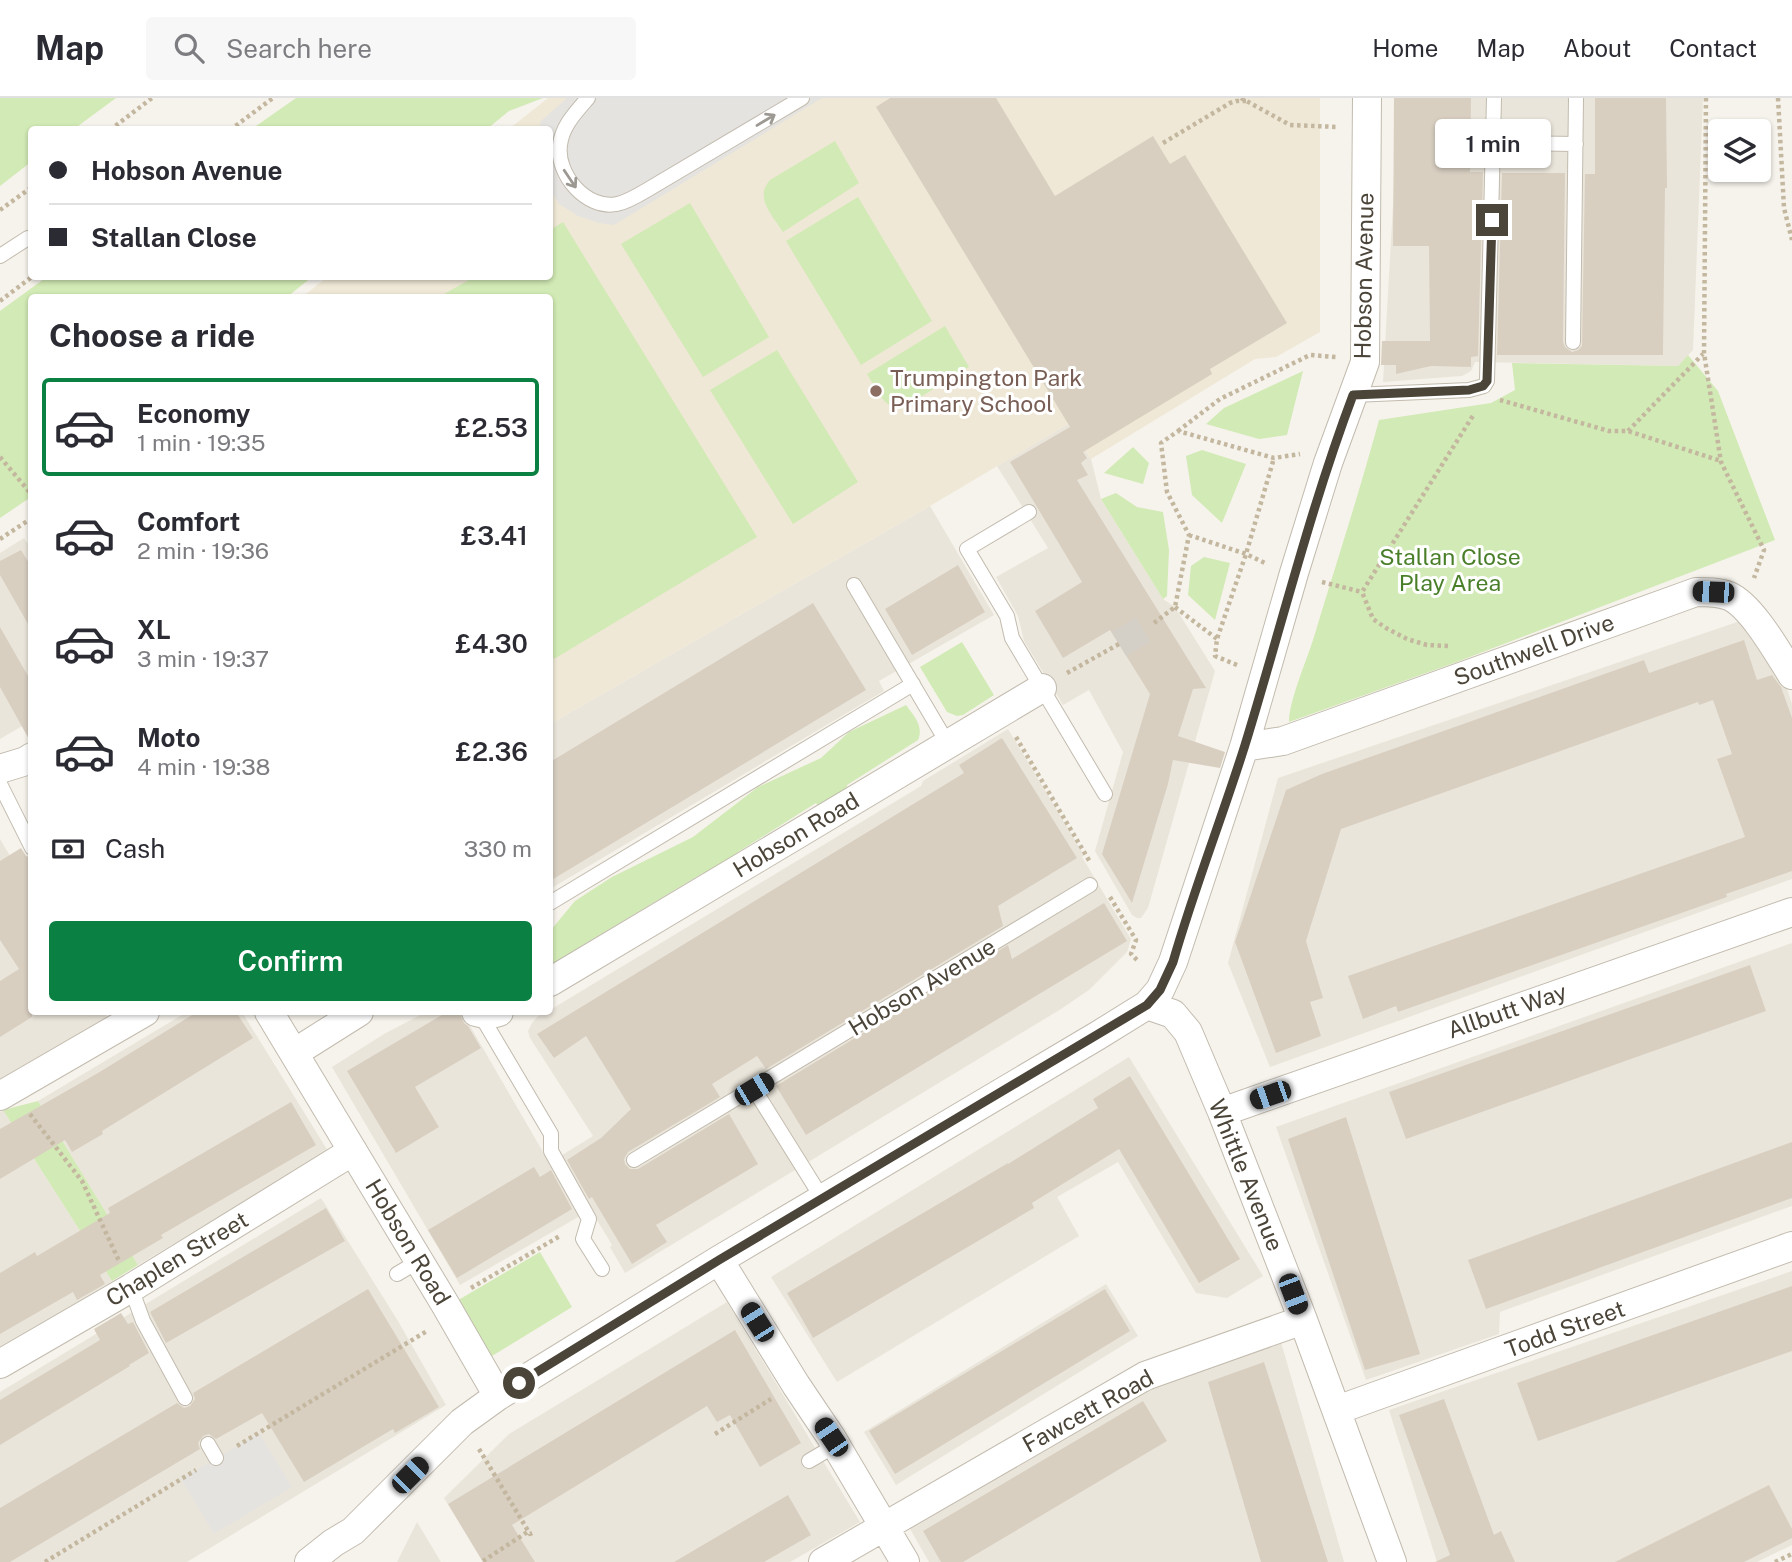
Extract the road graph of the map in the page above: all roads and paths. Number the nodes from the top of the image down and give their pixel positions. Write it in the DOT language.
graph roads {
  1 [pos="152,98"];
  2 [pos="273,98"];
  3 [pos="587,98"];
  4 [pos="802,98"];
  5 [pos="1241,98"];
  6 [pos="1367,98"];
  7 [pos="1494,98"];
  8 [pos="1576,98"];
  9 [pos="1706,98"];
  10 [pos="1778,98"];
  11 [pos="1248,102"];
  12 [pos="115,126"];
  13 [pos="235,126"];
  14 [pos="1310,127"];
  15 [pos="1163,142"];
  16 [pos="1493,142"];
  17 [pos="1576,144"];
  18 [pos="28,190"];
  19 [pos="0,210"];
  20 [pos="28,238"];
  21 [pos="1792,240"];
  22 [pos="0,256"];
  23 [pos="28,280"];
  24 [pos="0,301"];
  25 [pos="1573,342"];
  26 [pos="1704,353"];
  27 [pos="1364,362"];
  28 [pos="1485,391"];
  29 [pos="1353,395"];
  30 [pos="1178,431"];
  31 [pos="1629,431"];
  32 [pos="0,457"];
  33 [pos="1721,462"];
  34 [pos="28,490"];
  35 [pos="1029,512"];
  36 [pos="28,522"];
  37 [pos="1189,535"];
  38 [pos="0,539"];
  39 [pos="1245,554"];
  40 [pos="1294,573"];
  41 [pos="854,586"];
  42 [pos="1362,592"];
  43 [pos="1175,607"];
  44 [pos="1744,607"];
  45 [pos="1154,623"];
  46 [pos="1217,639"];
  47 [pos="1119,644"];
  48 [pos="1453,646"];
  49 [pos="1265,674"];
  50 [pos="1792,674"];
  51 [pos="913,684"];
  52 [pos="1042,688"];
  53 [pos="1001,712"];
  54 [pos="948,744"];
  55 [pos="1244,747"];
  56 [pos="28,760"];
  57 [pos="0,769"];
  58 [pos="0,784"];
  59 [pos="1105,794"];
  60 [pos="28,840"];
  61 [pos="1093,867"];
  62 [pos="1090,885"];
  63 [pos="1106,890"];
  64 [pos="553,901"];
  65 [pos="1792,912"];
  66 [pos="1173,962"];
  67 [pos="553,980"];
  68 [pos="1147,1005"];
  69 [pos="132,1015"];
  70 [pos="271,1015"];
  71 [pos="354,1015"];
  72 [pos="487,1015"];
  73 [pos="294,1053"];
  74 [pos="4,1089"];
  75 [pos="754,1089"];
  76 [pos="1222,1112"];
  77 [pos="353,1151"];
  78 [pos="634,1160"];
  79 [pos="822,1198"];
  80 [pos="589,1219"];
  81 [pos="1792,1247"];
  82 [pos="719,1260"];
  83 [pos="602,1269"];
  84 [pos="131,1288"];
  85 [pos="445,1304"];
  86 [pos="1303,1320"];
  87 [pos="402,1346"];
  88 [pos="0,1364"];
  89 [pos="359,1371"];
  90 [pos="796,1385"];
  91 [pos="498,1396"];
  92 [pos="185,1398"];
  93 [pos="1337,1410"];
  94 [pos="463,1422"];
  95 [pos="715,1434"];
  96 [pos="208,1444"];
  97 [pos="836,1445"];
  98 [pos="216,1458"];
  99 [pos="809,1461"];
  100 [pos="884,1527"];
  101 [pos="353,1531"];
  102 [pos="529,1531"];
  103 [pos="536,1532"];
  104 [pos="1792,1554"];
  105 [pos="483,1561"];
  106 [pos="309,1562"];
  107 [pos="340,1562"];
  108 [pos="823,1562"];
  109 [pos="905,1562"];
  110 [pos="1392,1562"];
  111 [pos="1775,1562"];
  1 -- 12 [label="path"];
  2 -- 13 [label="path"];
  3 -- 4 [label="lane, one-way"];
  5 -- 11 [label="path"];
  6 -- 27 [label="street, Hobson Avenue"];
  7 -- 16 [label="lane"];
  8 -- 17 [label="lane"];
  9 -- 26 [label="path"];
  10 -- 21 [label="path"];
  11 -- 14 [label="path"];
  11 -- 15 [label="path"];
  16 -- 17 [label="lane"];
  16 -- 28 [label="lane"];
  17 -- 25 [label="lane"];
  18 -- 19 [label="path"];
  20 -- 22 [label="lane"];
  23 -- 24 [label="path"];
  26 -- 31 [label="path"];
  26 -- 33 [label="path"];
  27 -- 29 [label="street, Hobson Avenue"];
  27 -- 30 [label="path"];
  28 -- 29 [label="lane"];
  28 -- 31 [label="path"];
  28 -- 42 [label="path"];
  29 -- 40 [label="street, Hobson Avenue"];
  30 -- 37 [label="path"];
  30 -- 39 [label="path"];
  31 -- 33 [label="path"];
  32 -- 34 [label="path"];
  33 -- 44 [label="path"];
  35 -- 52 [label="lane"];
  36 -- 38 [label="path"];
  37 -- 39 [label="path"];
  37 -- 43 [label="path"];
  39 -- 40 [label="path"];
  39 -- 46 [label="path"];
  40 -- 42 [label="path"];
  40 -- 49 [label="street, Hobson Avenue"];
  41 -- 51 [label="lane"];
  42 -- 48 [label="path"];
  43 -- 45 [label="path"];
  43 -- 46 [label="path"];
  44 -- 50 [label="street, Southwell Drive"];
  44 -- 55 [label="street, Southwell Drive"];
  46 -- 49 [label="path"];
  47 -- 52 [label="path"];
  49 -- 55 [label="street, Hobson Avenue"];
  51 -- 54 [label="lane"];
  51 -- 64 [label="lane"];
  52 -- 53 [label="street, Hobson Road"];
  52 -- 59 [label="lane"];
  53 -- 54 [label="street, Hobson Road"];
  53 -- 61 [label="path"];
  54 -- 67 [label="street, Hobson Road"];
  55 -- 66 [label="street, Hobson Avenue"];
  56 -- 57 [label="street"];
  58 -- 60 [label="lane"];
  62 -- 75 [label="lane, Hobson Avenue"];
  63 -- 66 [label="path"];
  65 -- 76 [label="street, Allbutt Way"];
  66 -- 68 [label="street, Hobson Avenue"];
  68 -- 76 [label="street, Whittle Avenue"];
  68 -- 79 [label="street, Hobson Avenue"];
  69 -- 74 [label="street"];
  70 -- 73 [label="street, Hobson Road"];
  71 -- 73 [label="street"];
  72 -- 80 [label="lane"];
  73 -- 77 [label="street, Hobson Road"];
  74 -- 84 [label="path"];
  75 -- 78 [label="lane, Hobson Avenue"];
  75 -- 79 [label="lane"];
  76 -- 86 [label="street, Whittle Avenue"];
  77 -- 84 [label="street, Chaplen Street"];
  77 -- 85 [label="street, Hobson Road"];
  79 -- 82 [label="street, Hobson Avenue"];
  80 -- 83 [label="lane"];
  80 -- 85 [label="path"];
  81 -- 93 [label="street, Todd Street"];
  82 -- 90 [label="street"];
  82 -- 91 [label="street, Hobson Avenue"];
  84 -- 88 [label="street, Chaplen Street"];
  84 -- 92 [label="lane"];
  85 -- 91 [label="street, Hobson Road"];
  86 -- 93 [label="street, Whittle Avenue"];
  86 -- 100 [label="street, Fawcett Road"];
  87 -- 89 [label="path"];
  90 -- 95 [label="path"];
  90 -- 97 [label="street"];
  91 -- 94 [label="street, Hobson Avenue"];
  93 -- 110 [label="street, Whittle Avenue"];
  94 -- 101 [label="street, Hobson Avenue"];
  94 -- 102 [label="path"];
  96 -- 98 [label="lane"];
  97 -- 99 [label="lane"];
  97 -- 100 [label="street"];
  100 -- 108 [label="street, Fawcett Road"];
  100 -- 109 [label="street"];
  101 -- 106 [label="street, Hobson Avenue"];
  101 -- 107 [label="street, Hobson Avenue"];
  102 -- 103 [label="path"];
  102 -- 105 [label="path"];
  104 -- 111 [label="path"];
}
